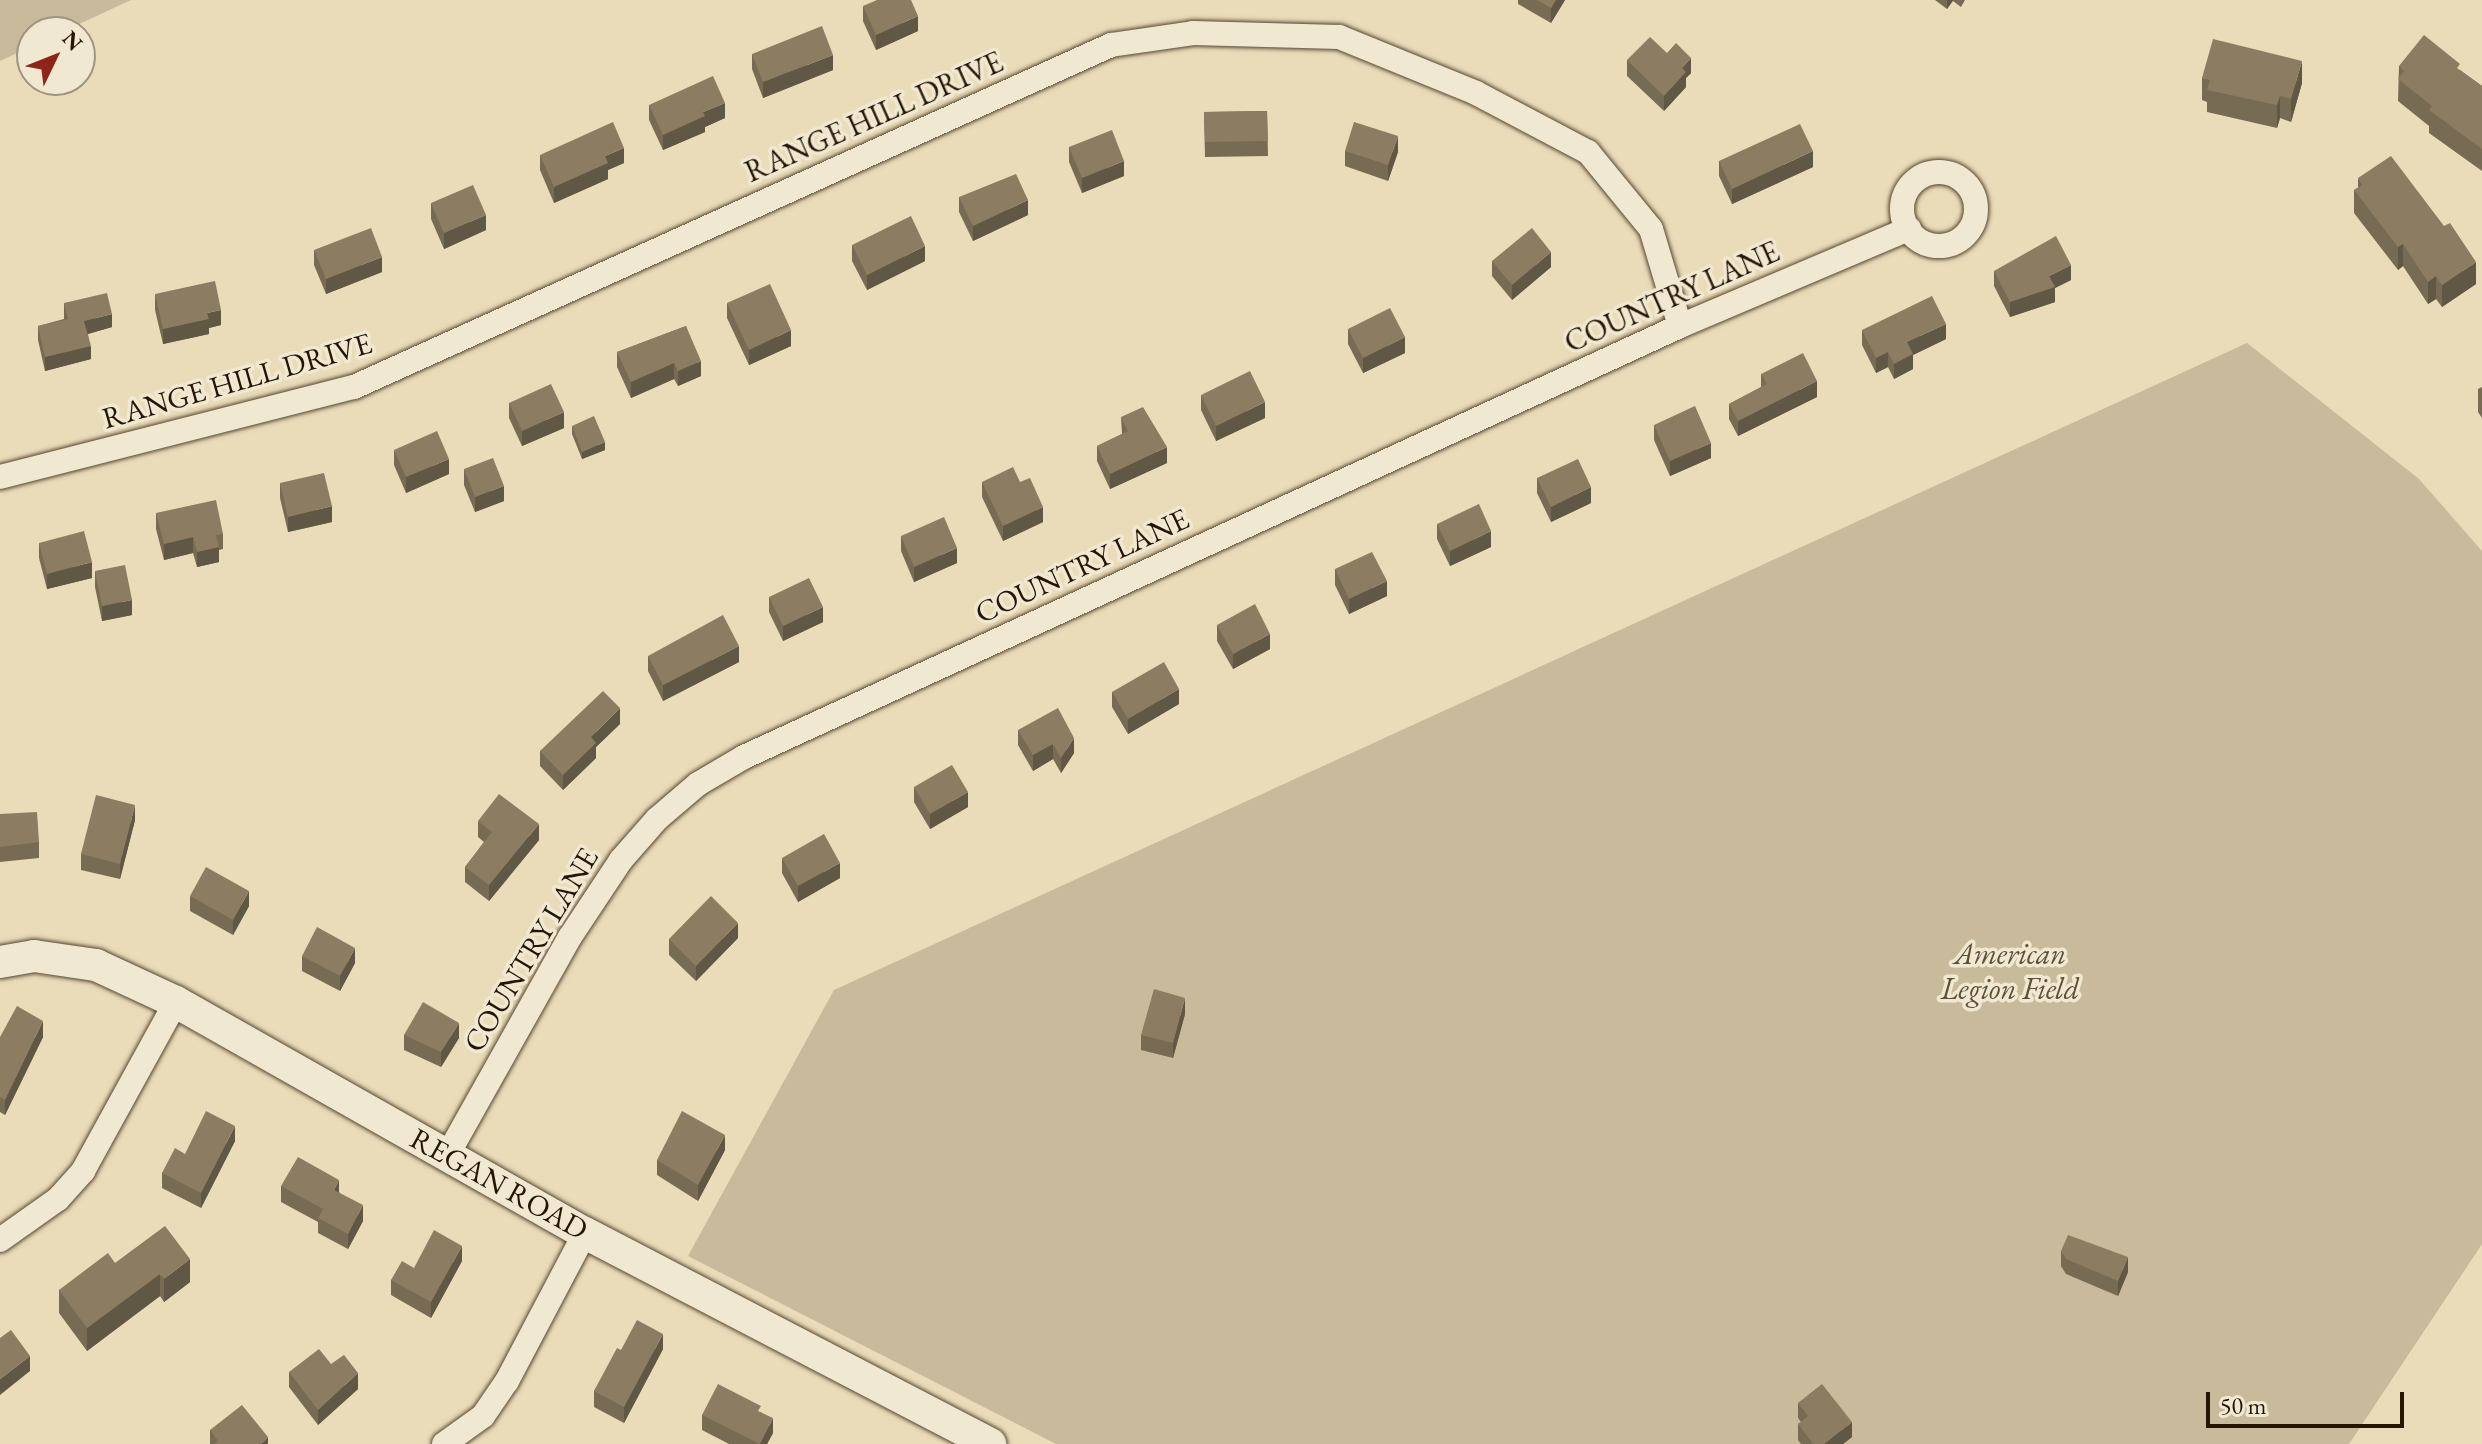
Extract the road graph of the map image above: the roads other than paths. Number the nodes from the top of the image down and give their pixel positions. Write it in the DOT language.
graph roads {
  1 [pos="1909,229"];
  2 [pos="1680,326"];
  3 [pos="0,477"];
  4 [pos="0,962"];
  5 [pos="176,1002"];
  6 [pos="447,1156"];
  7 [pos="585,1233"];
  8 [pos="0,1240"];
  9 [pos="444,1444"];
  10 [pos="990,1444"];
  1 -- 2 [label="street, COUNTRY LANE"];
  2 -- 3 [label="street, RANGE HILL DRIVE"];
  2 -- 6 [label="street, COUNTRY LANE"];
  4 -- 5 [label="street, REGAN ROAD"];
  5 -- 6 [label="street, REGAN ROAD"];
  5 -- 8 [label="street"];
  6 -- 7 [label="street, REGAN ROAD"];
  7 -- 9 [label="street"];
  7 -- 10 [label="street, REGAN ROAD"];
}
